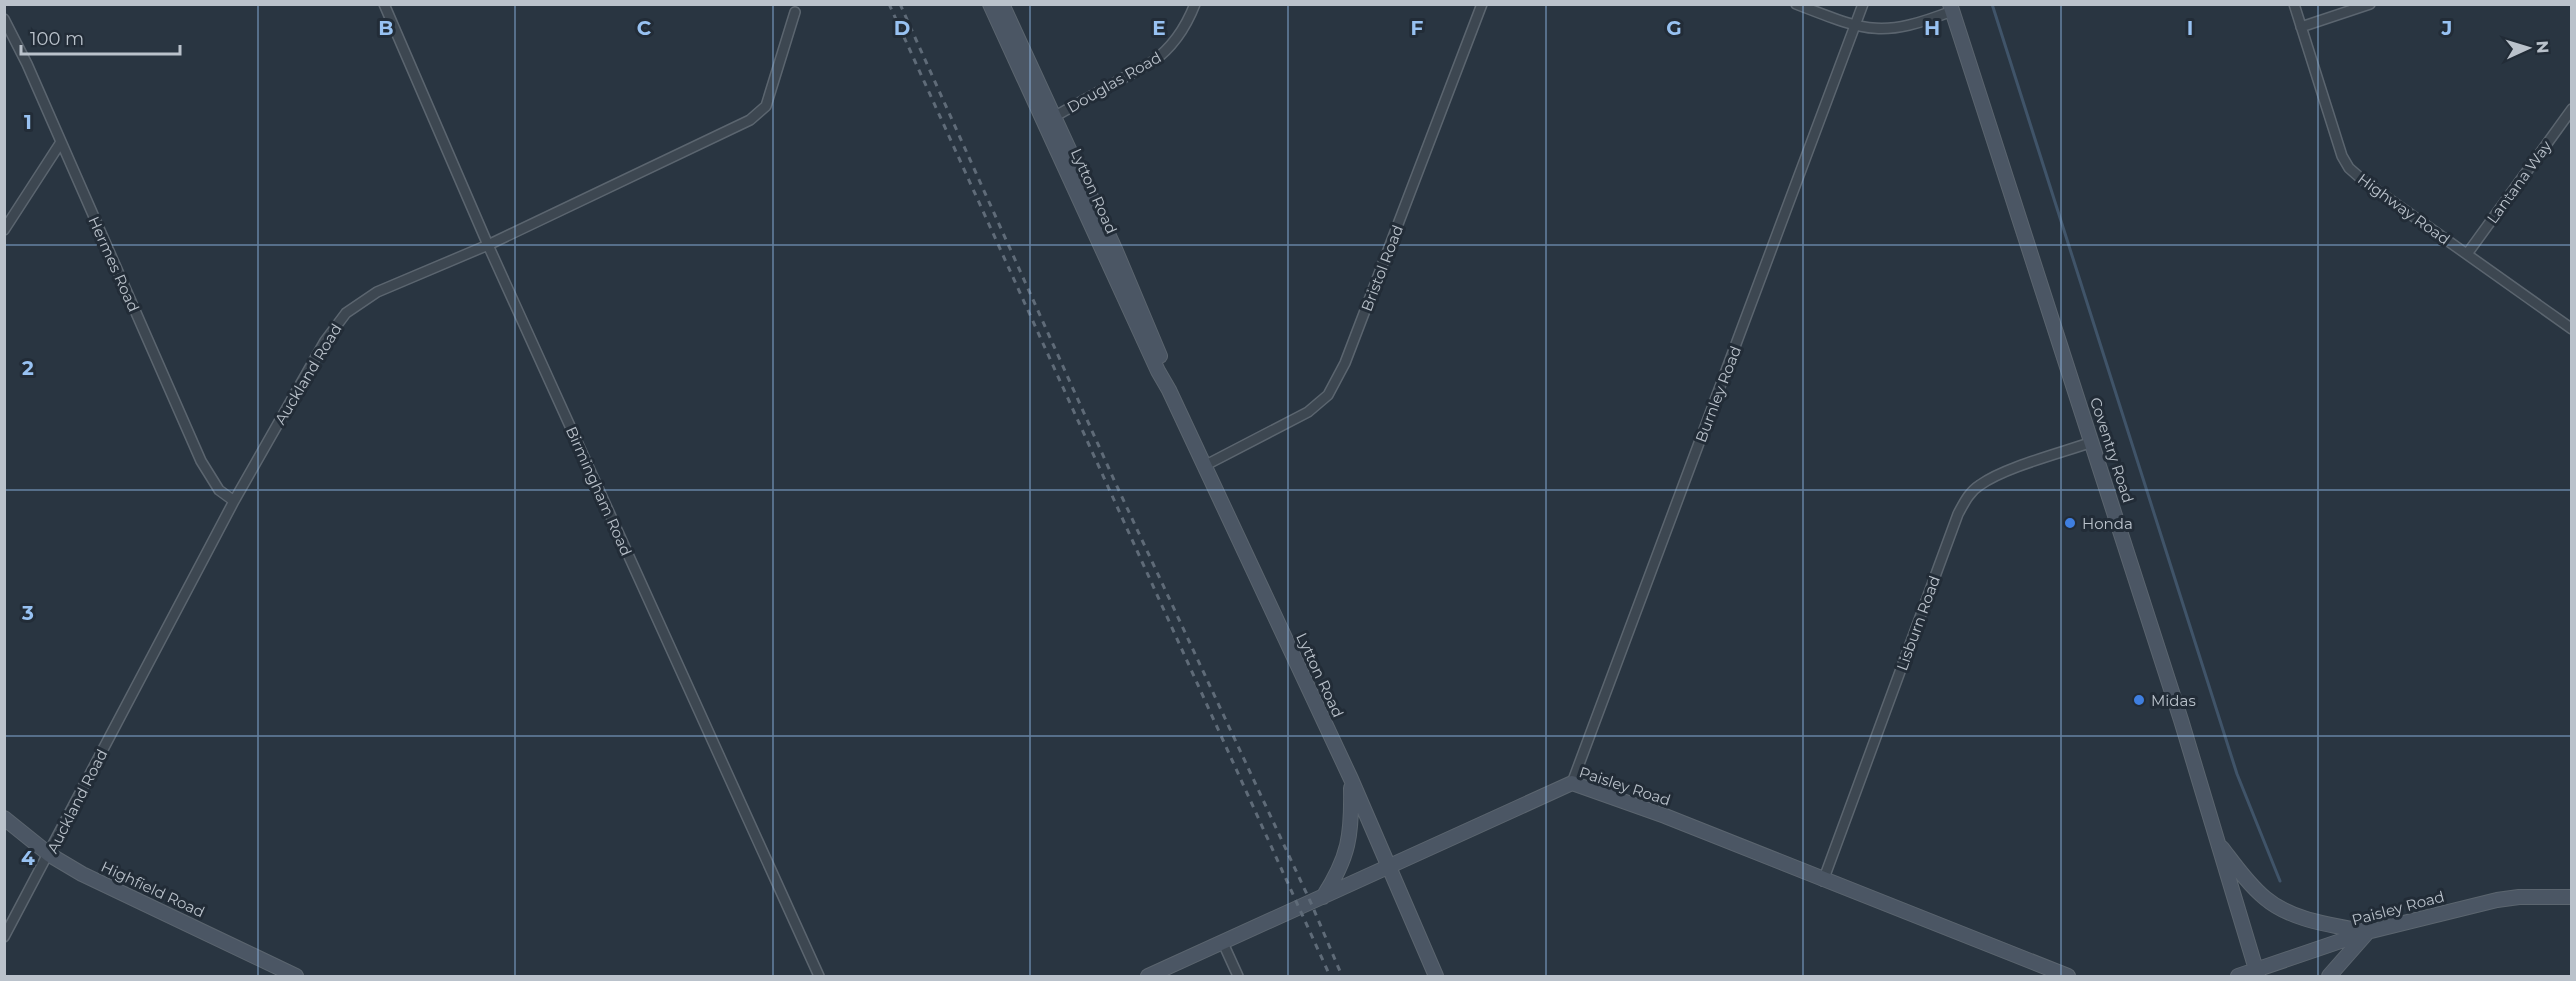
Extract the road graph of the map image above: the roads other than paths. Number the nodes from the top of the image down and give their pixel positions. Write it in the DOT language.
graph roads {
  1 [pos="384,4"];
  2 [pos="990,4"];
  3 [pos="1002,4"];
  4 [pos="1195,4"];
  5 [pos="1482,4"];
  6 [pos="1796,4"];
  7 [pos="1863,4"];
  8 [pos="2294,4"];
  9 [pos="2370,4"];
  10 [pos="1951,8"];
  11 [pos="795,12"];
  12 [pos="4,19"];
  13 [pos="1855,27"];
  14 [pos="2301,27"];
  15 [pos="2571,110"];
  16 [pos="1049,119"];
  17 [pos="61,142"];
  18 [pos="4,230"];
  19 [pos="488,245"];
  20 [pos="2467,254"];
  21 [pos="2571,328"];
  22 [pos="2092,442"];
  23 [pos="1204,466"];
  24 [pos="234,501"];
  25 [pos="1351,779"];
  26 [pos="1572,783"];
  27 [pos="4,818"];
  28 [pos="2216,841"];
  29 [pos="50,855"];
  30 [pos="1388,866"];
  31 [pos="1823,881"];
  32 [pos="2571,897"];
  33 [pos="1322,899"];
  34 [pos="2367,932"];
  35 [pos="4,937"];
  36 [pos="1223,943"];
  37 [pos="2257,974"];
  38 [pos="296,976"];
  39 [pos="819,976"];
  40 [pos="1148,976"];
  41 [pos="1238,976"];
  42 [pos="1436,976"];
  43 [pos="2068,976"];
  44 [pos="2238,976"];
  45 [pos="2329,976"];
  1 -- 19 [label="street, Birmingham Road"];
  2 -- 16 [label="main road, Lytton Road"];
  3 -- 16 [label="main road, Lytton Road"];
  4 -- 16 [label="street, Douglas Road"];
  5 -- 23 [label="street, Bristol Road"];
  6 -- 13 [label="street"];
  7 -- 13 [label="street, Burnley Road"];
  8 -- 14 [label="street, Highway Road"];
  9 -- 14 [label="street"];
  10 -- 13 [label="street"];
  10 -- 22 [label="main road, Coventry Road"];
  11 -- 19 [label="street, Auckland Road"];
  12 -- 17 [label="street, Hermes Road"];
  13 -- 26 [label="street, Burnley Road"];
  14 -- 20 [label="street, Highway Road"];
  15 -- 20 [label="street, Lantana Way"];
  16 -- 23 [label="main road, Lytton Road"];
  17 -- 18 [label="street"];
  17 -- 24 [label="street, Hermes Road"];
  19 -- 24 [label="street, Auckland Road"];
  19 -- 39 [label="street, Birmingham Road"];
  20 -- 21 [label="street, Highway Road"];
  22 -- 28 [label="main road, Coventry Road"];
  22 -- 31 [label="street, Lisburn Road"];
  23 -- 25 [label="main road, Lytton Road"];
  24 -- 29 [label="street, Auckland Road"];
  25 -- 30 [label="main road, Lytton Road"];
  25 -- 33 [label="main road"];
  26 -- 30 [label="main road, Paisley Road"];
  26 -- 31 [label="main road, Paisley Road"];
  27 -- 29 [label="main road, Highfield Road"];
  28 -- 34 [label="main road"];
  28 -- 37 [label="main road, Coventry Road"];
  29 -- 35 [label="street, Auckland Road"];
  29 -- 38 [label="main road, Highfield Road"];
  30 -- 33 [label="main road, Paisley Road"];
  30 -- 42 [label="main road, Lytton Road"];
  31 -- 43 [label="main road, Paisley Road"];
  32 -- 34 [label="main road, Paisley Road"];
  33 -- 36 [label="main road, Paisley Road"];
  34 -- 37 [label="main road, Paisley Road"];
  34 -- 45 [label="main road"];
  36 -- 40 [label="main road, Paisley Road"];
  36 -- 41 [label="street"];
  37 -- 44 [label="main road, Paisley Road"];
}
